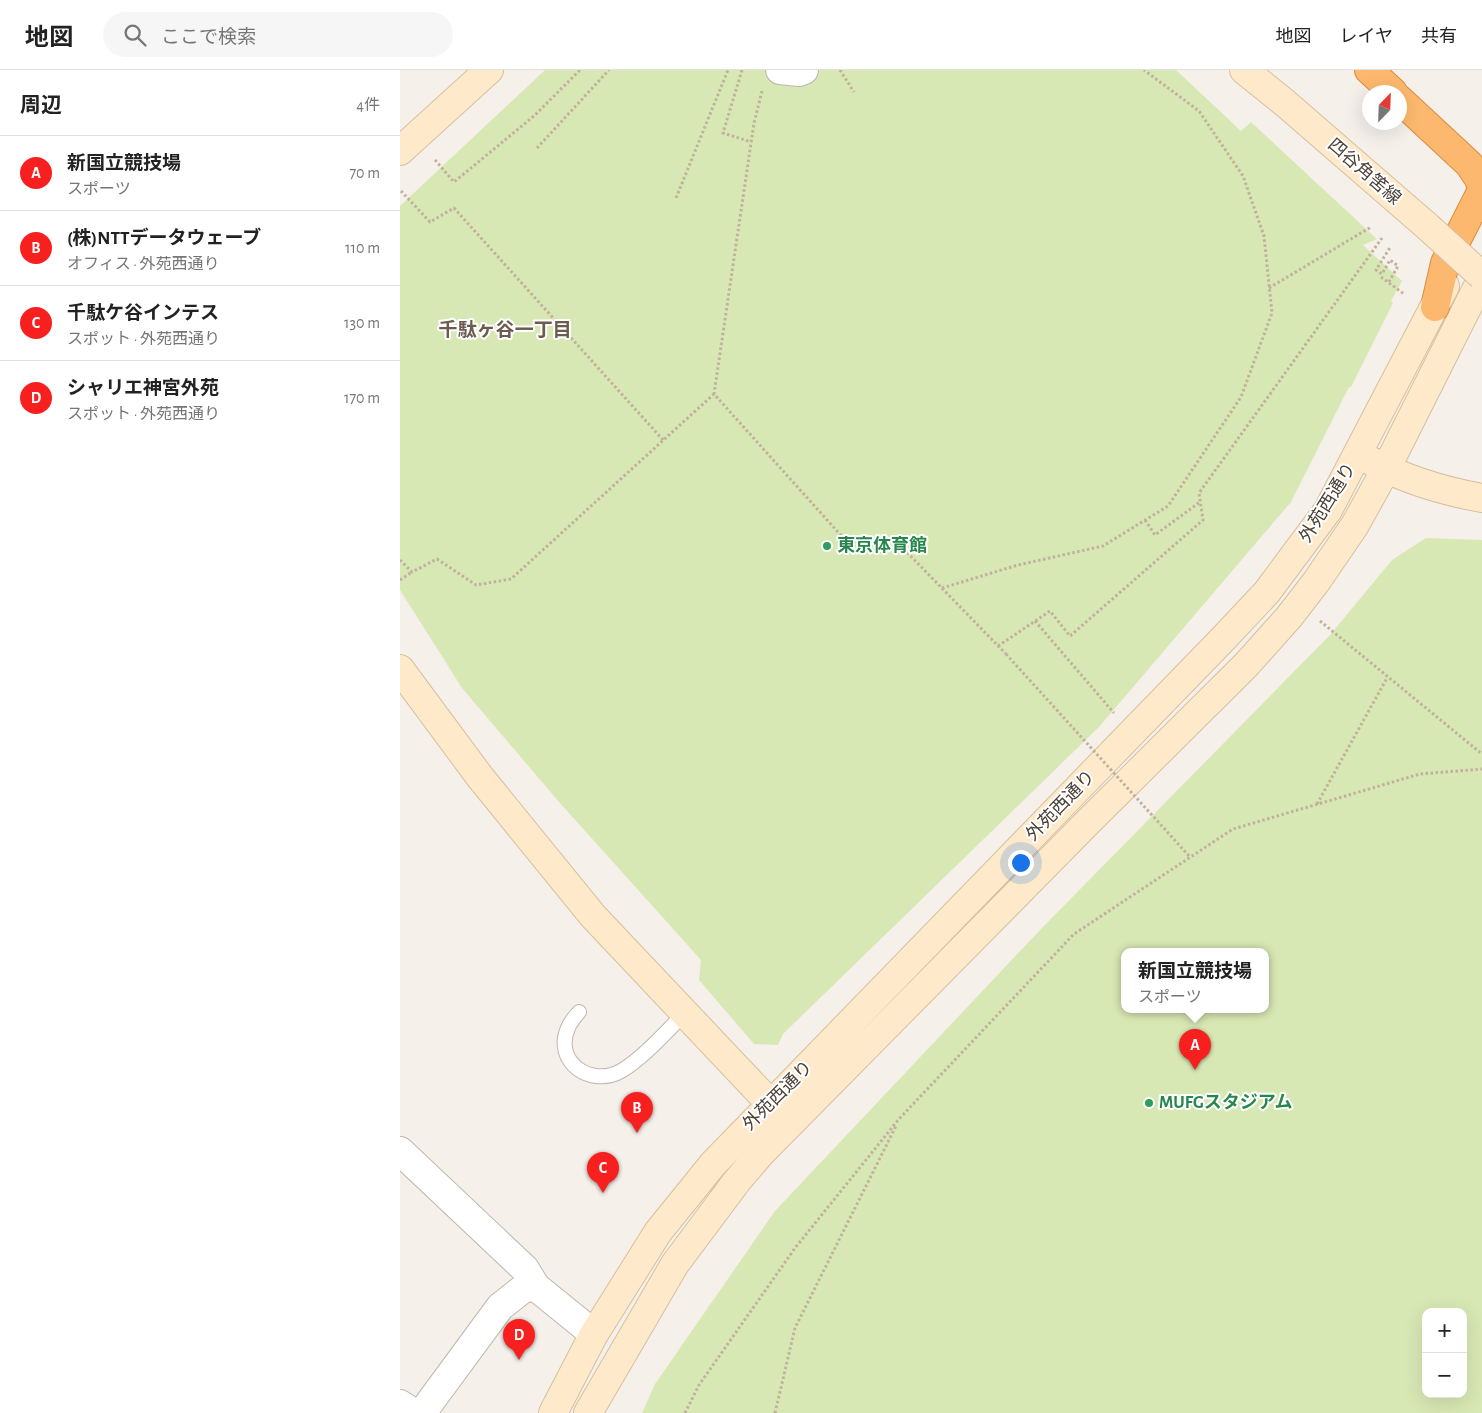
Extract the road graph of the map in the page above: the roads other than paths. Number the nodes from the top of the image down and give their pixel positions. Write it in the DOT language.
graph roads {
  1 [pos="489,70"];
  2 [pos="804,70"];
  3 [pos="1244,70"];
  4 [pos="1368,70"];
  5 [pos="772,79"];
  6 [pos="1385,85"];
  7 [pos="1407,105"];
  8 [pos="400,150"];
  9 [pos="1475,168"];
  10 [pos="1482,190"];
  11 [pos="1482,210"];
  12 [pos="1482,277"];
  13 [pos="1435,307"];
  14 [pos="1358,455"];
  15 [pos="1386,469"];
  16 [pos="1482,498"];
  17 [pos="400,669"];
  18 [pos="579,1012"];
  19 [pos="684,1014"];
  20 [pos="771,1104"];
  21 [pos="789,1124"];
  22 [pos="400,1152"];
  23 [pos="536,1287"];
  24 [pos="594,1334"];
  25 [pos="400,1404"];
  26 [pos="414,1413"];
  27 [pos="422,1413"];
  28 [pos="553,1413"];
  29 [pos="588,1413"];
  1 -- 8 [label="main road"];
  2 -- 5 [label="street"];
  3 -- 12 [label="main road, 四谷角筈線, bridge"];
  4 -- 6 [label="highway"];
  7 -- 9 [label="highway"];
  9 -- 10 [label="highway"];
  10 -- 13 [label="highway"];
  11 -- 13 [label="main road, 外苑西通り"];
  12 -- 15 [label="main road, 外苑西通り"];
  13 -- 14 [label="main road, 外苑西通り"];
  14 -- 15 [label="main road"];
  14 -- 20 [label="main road, 外苑西通り"];
  15 -- 16 [label="main road"];
  15 -- 21 [label="main road, 外苑西通り"];
  17 -- 19 [label="main road"];
  18 -- 19 [label="lane"];
  19 -- 20 [label="main road"];
  20 -- 21 [label="main road"];
  20 -- 24 [label="main road, 外苑西通り"];
  21 -- 29 [label="main road, 外苑西通り"];
  22 -- 23 [label="street"];
  23 -- 24 [label="street"];
  23 -- 27 [label="street"];
  24 -- 28 [label="main road, 外苑西通り"];
  25 -- 26 [label="street"];
}
